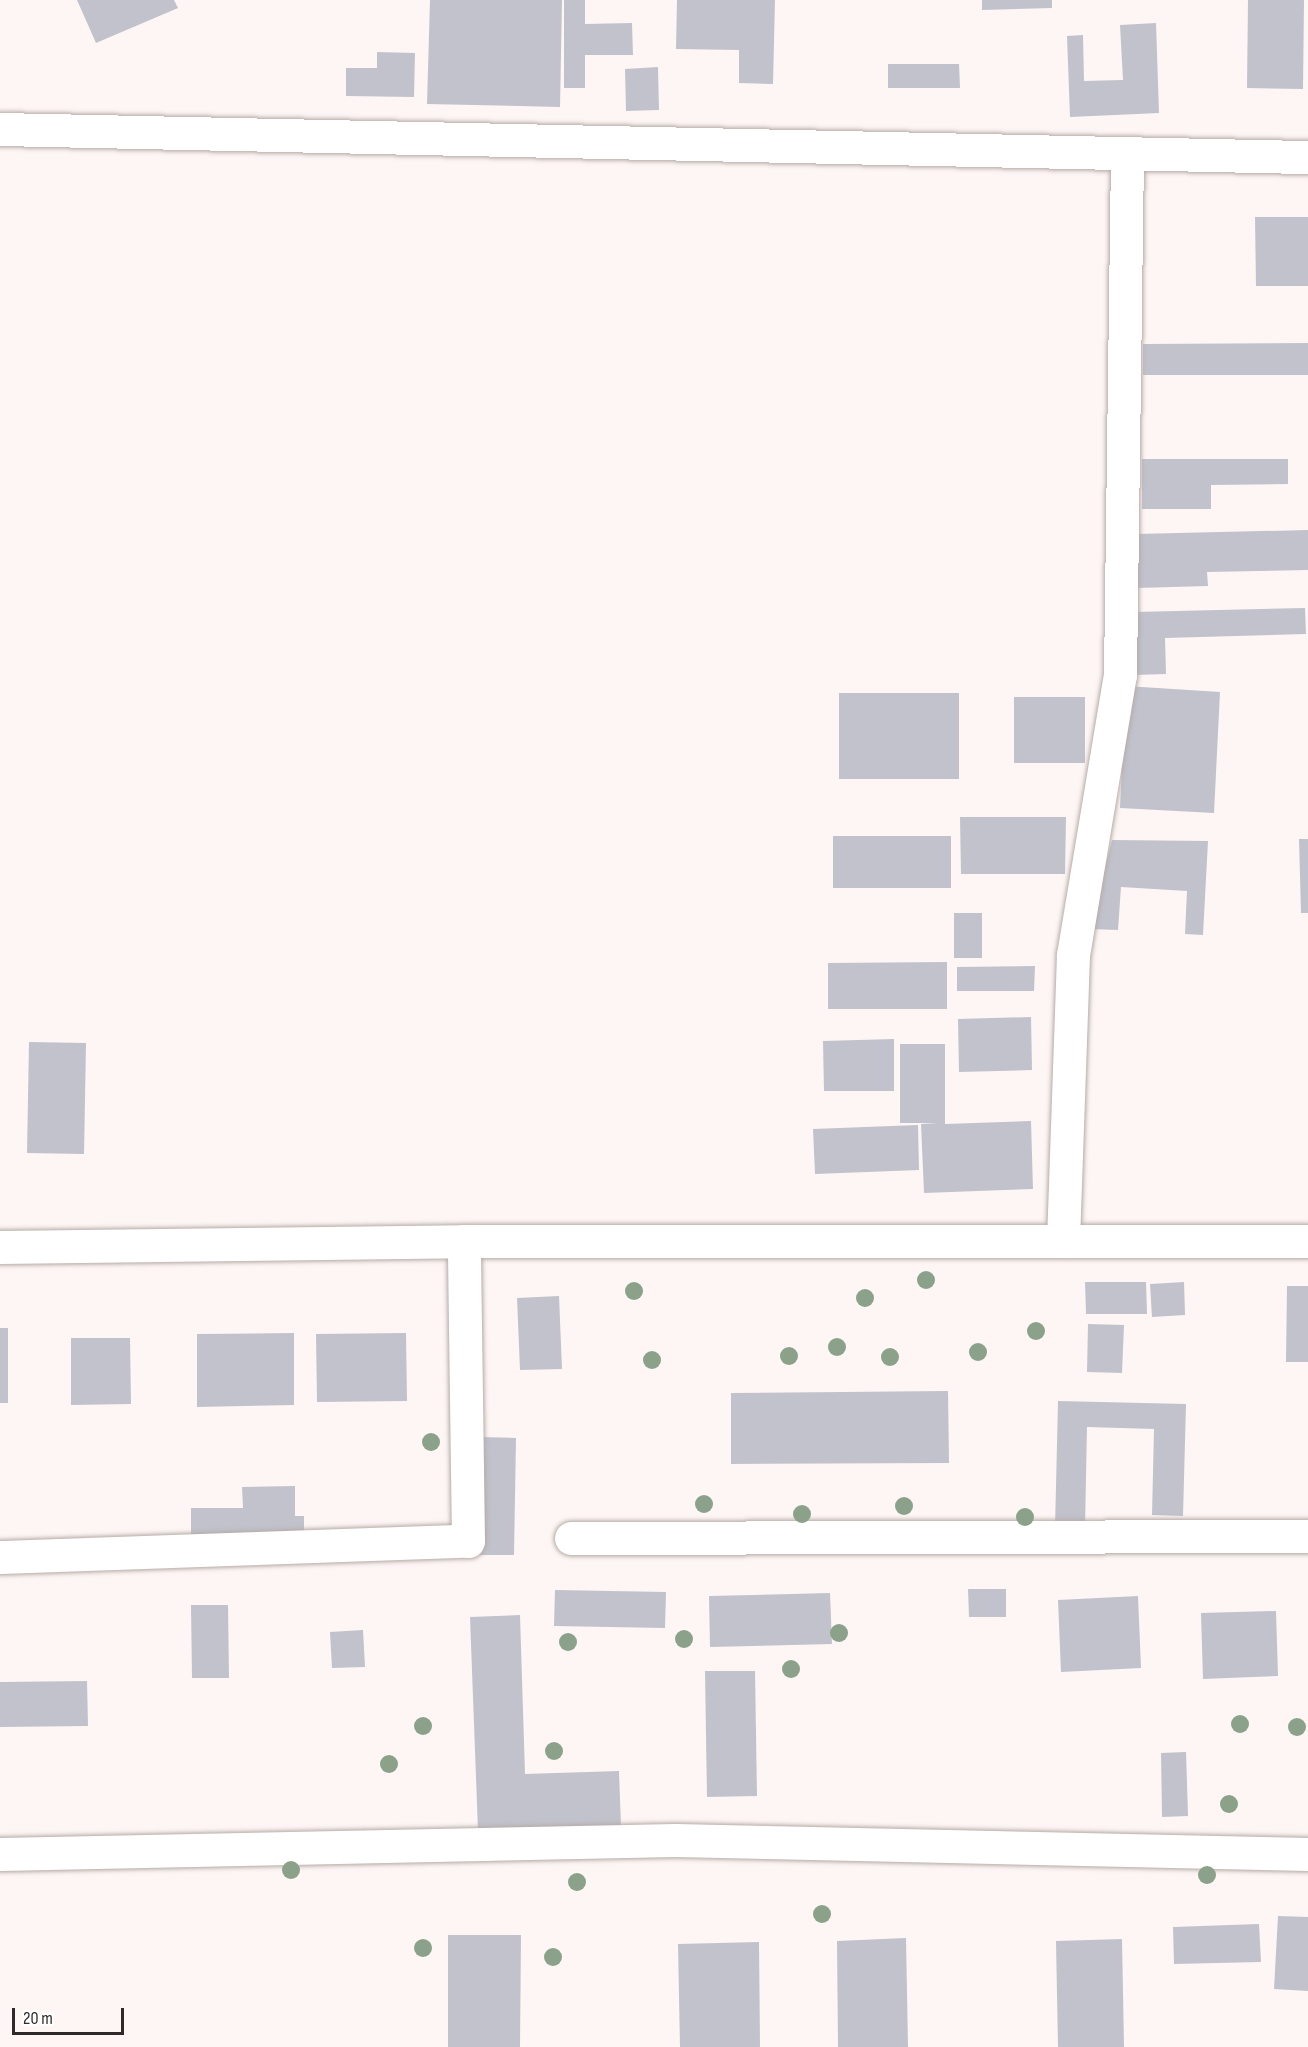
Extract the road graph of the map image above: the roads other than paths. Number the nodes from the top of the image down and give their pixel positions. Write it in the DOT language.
graph roads {
  1 [pos="0,129"];
  2 [pos="1127,153"];
  3 [pos="1308,157"];
  4 [pos="464,1241"];
  5 [pos="1063,1241"];
  6 [pos="1308,1241"];
  7 [pos="0,1247"];
  8 [pos="1308,1536"];
  9 [pos="571,1538"];
  10 [pos="0,1557"];
  11 [pos="0,1854"];
  12 [pos="1308,1854"];
  1 -- 2 [label="street"];
  2 -- 3 [label="street"];
  2 -- 5 [label="street"];
  4 -- 5 [label="street"];
  4 -- 7 [label="street"];
  4 -- 10 [label="street"];
  5 -- 6 [label="street"];
  8 -- 9 [label="street"];
  11 -- 12 [label="street"];
}
